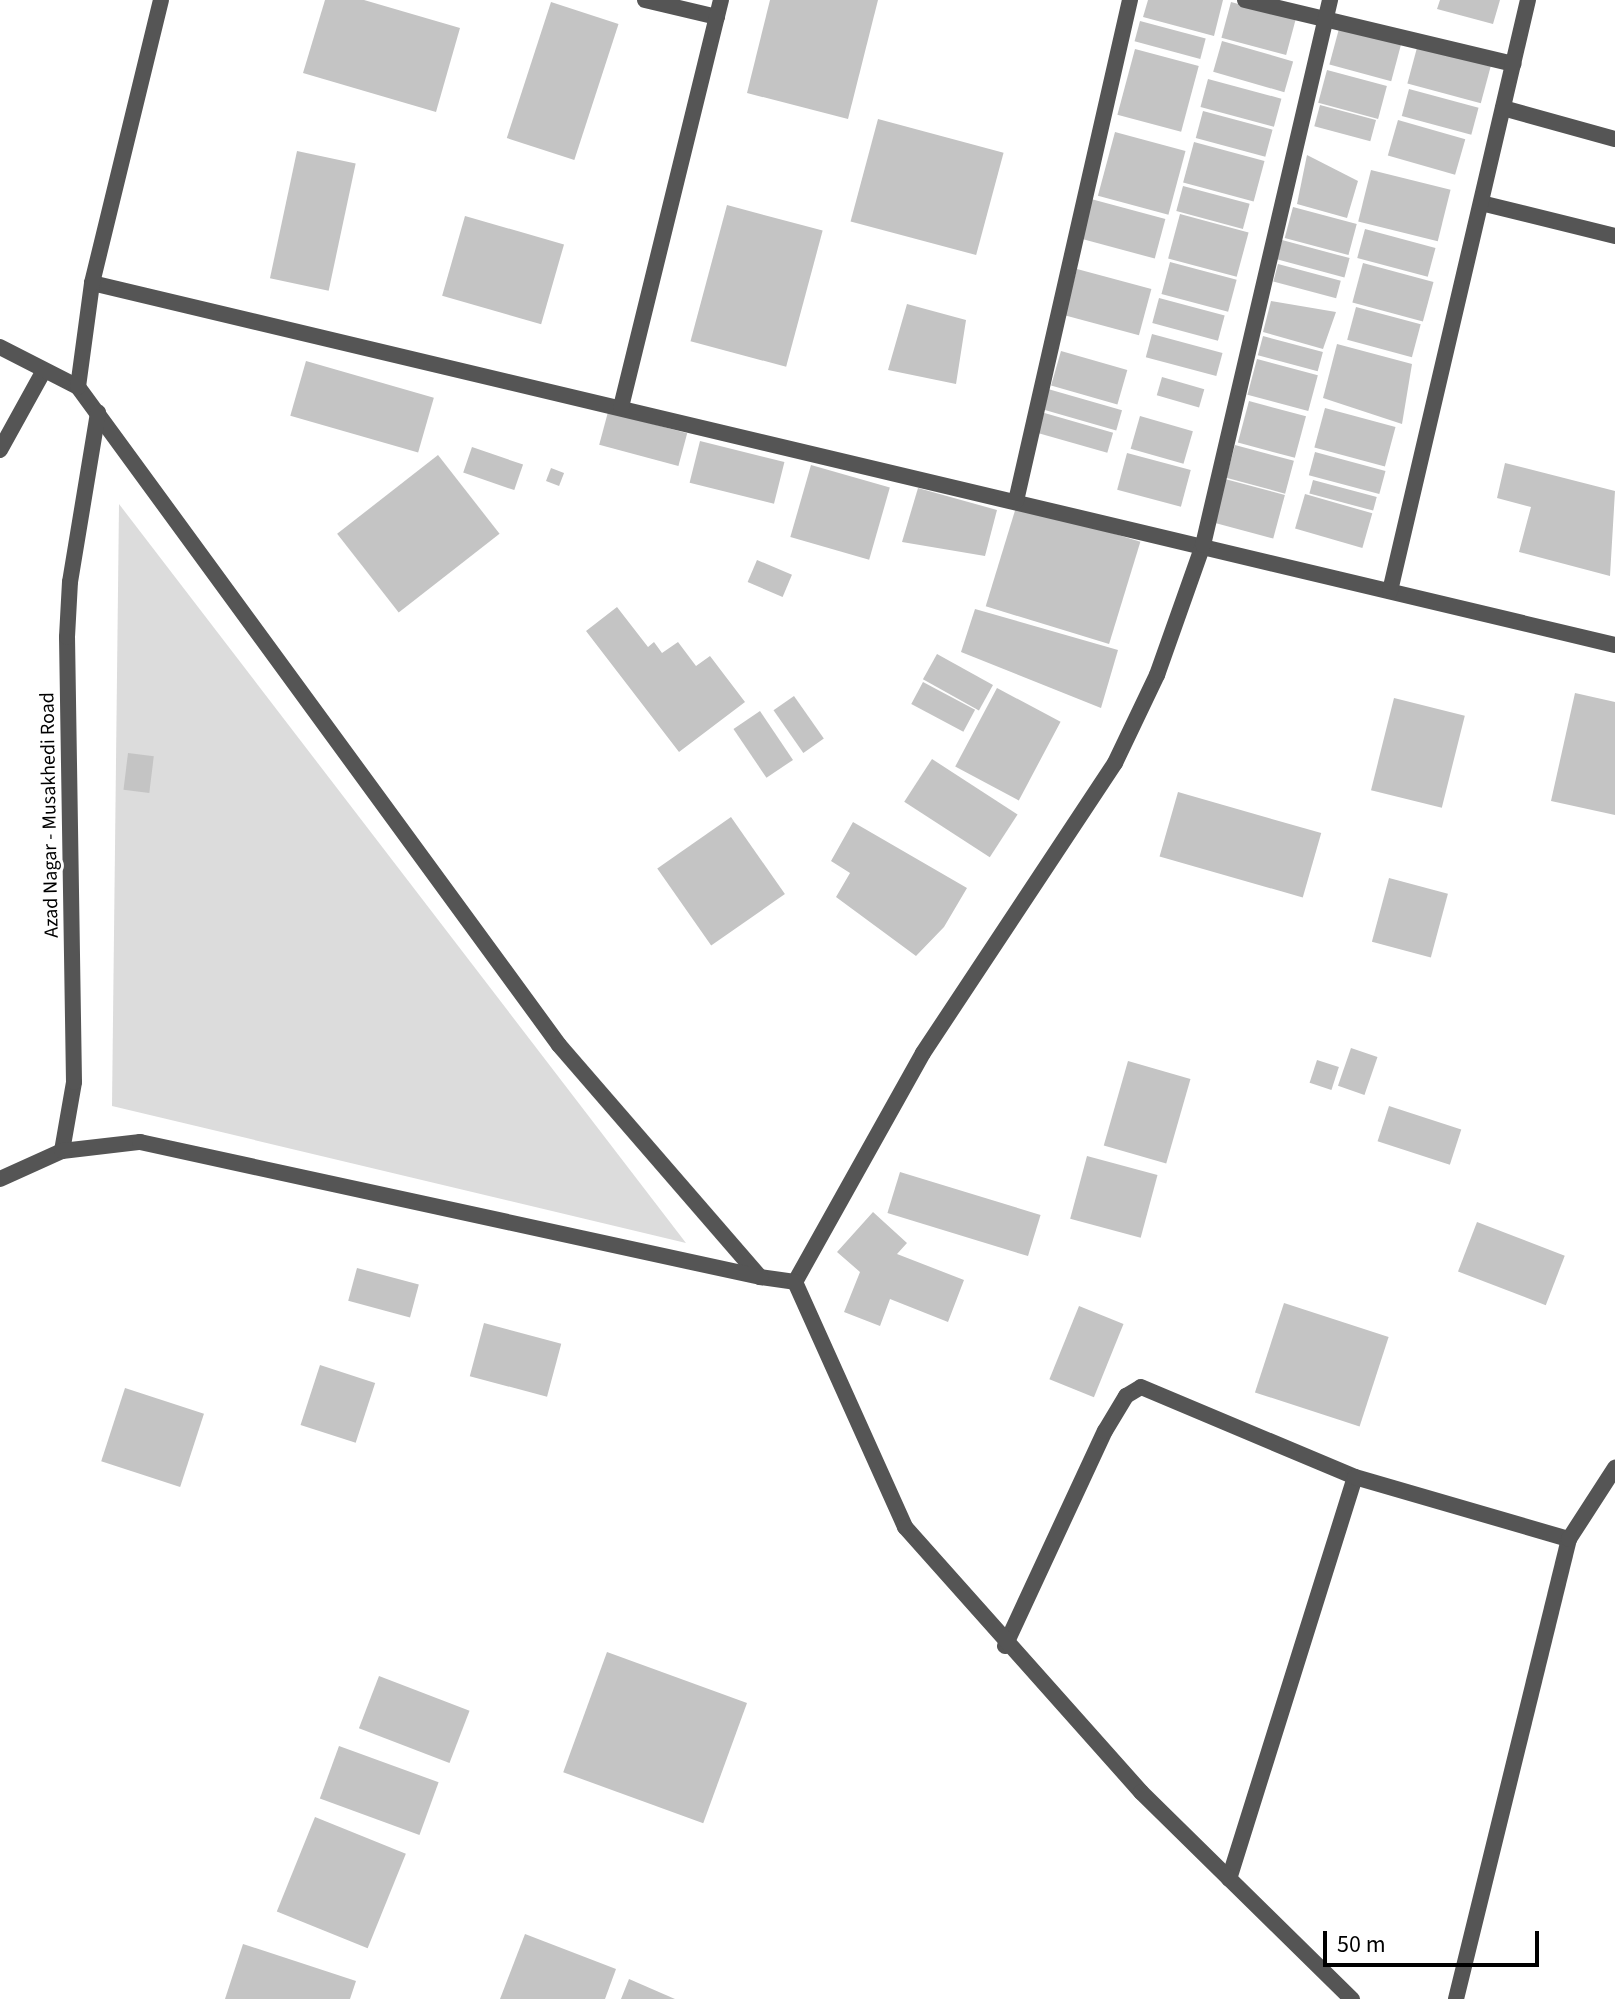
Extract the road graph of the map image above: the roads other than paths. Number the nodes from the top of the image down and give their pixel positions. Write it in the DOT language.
graph roads {
  1 [pos="161,0"];
  2 [pos="645,0"];
  3 [pos="721,0"];
  4 [pos="1130,0"];
  5 [pos="1245,0"];
  6 [pos="1330,0"];
  7 [pos="1528,0"];
  8 [pos="717,17"];
  9 [pos="1326,19"];
  10 [pos="1513,64"];
  11 [pos="1503,108"];
  12 [pos="1615,139"];
  13 [pos="1481,203"];
  14 [pos="1615,236"];
  15 [pos="92,283"];
  16 [pos="0,347"];
  17 [pos="43,372"];
  18 [pos="78,387"];
  19 [pos="621,407"];
  20 [pos="98,412"];
  21 [pos="0,450"];
  22 [pos="1016,501"];
  23 [pos="1203,545"];
  24 [pos="1390,591"];
  25 [pos="1615,645"];
  26 [pos="62,1151"];
  27 [pos="0,1179"];
  28 [pos="760,1277"];
  29 [pos="795,1282"];
  30 [pos="1615,1468"];
  31 [pos="1355,1477"];
  32 [pos="1569,1539"];
  33 [pos="1005,1646"];
  34 [pos="1229,1879"];
  35 [pos="1352,1999"];
  36 [pos="1456,1999"];
  1 -- 15 [label="street"];
  2 -- 8 [label="street"];
  3 -- 8 [label="street"];
  4 -- 22 [label="street"];
  5 -- 9 [label="street"];
  6 -- 9 [label="street"];
  7 -- 10 [label="street"];
  8 -- 19 [label="street"];
  9 -- 10 [label="street"];
  9 -- 23 [label="street"];
  10 -- 11 [label="street"];
  11 -- 12 [label="street"];
  11 -- 13 [label="street"];
  13 -- 14 [label="street"];
  13 -- 24 [label="street"];
  15 -- 18 [label="street"];
  15 -- 19 [label="street"];
  16 -- 17 [label="street"];
  17 -- 18 [label="street"];
  17 -- 21 [label="street"];
  18 -- 20 [label="street"];
  19 -- 22 [label="street"];
  20 -- 26 [label="street, Azad Nagar - Musakhedi Road"];
  20 -- 28 [label="street"];
  22 -- 23 [label="street"];
  23 -- 24 [label="street"];
  23 -- 29 [label="street"];
  24 -- 25 [label="street"];
  26 -- 27 [label="street"];
  26 -- 28 [label="street"];
  28 -- 29 [label="street"];
  29 -- 33 [label="street"];
  30 -- 32 [label="street"];
  31 -- 32 [label="street"];
  31 -- 33 [label="street"];
  31 -- 34 [label="street"];
  32 -- 36 [label="street"];
  33 -- 34 [label="street"];
  34 -- 35 [label="street"];
}
